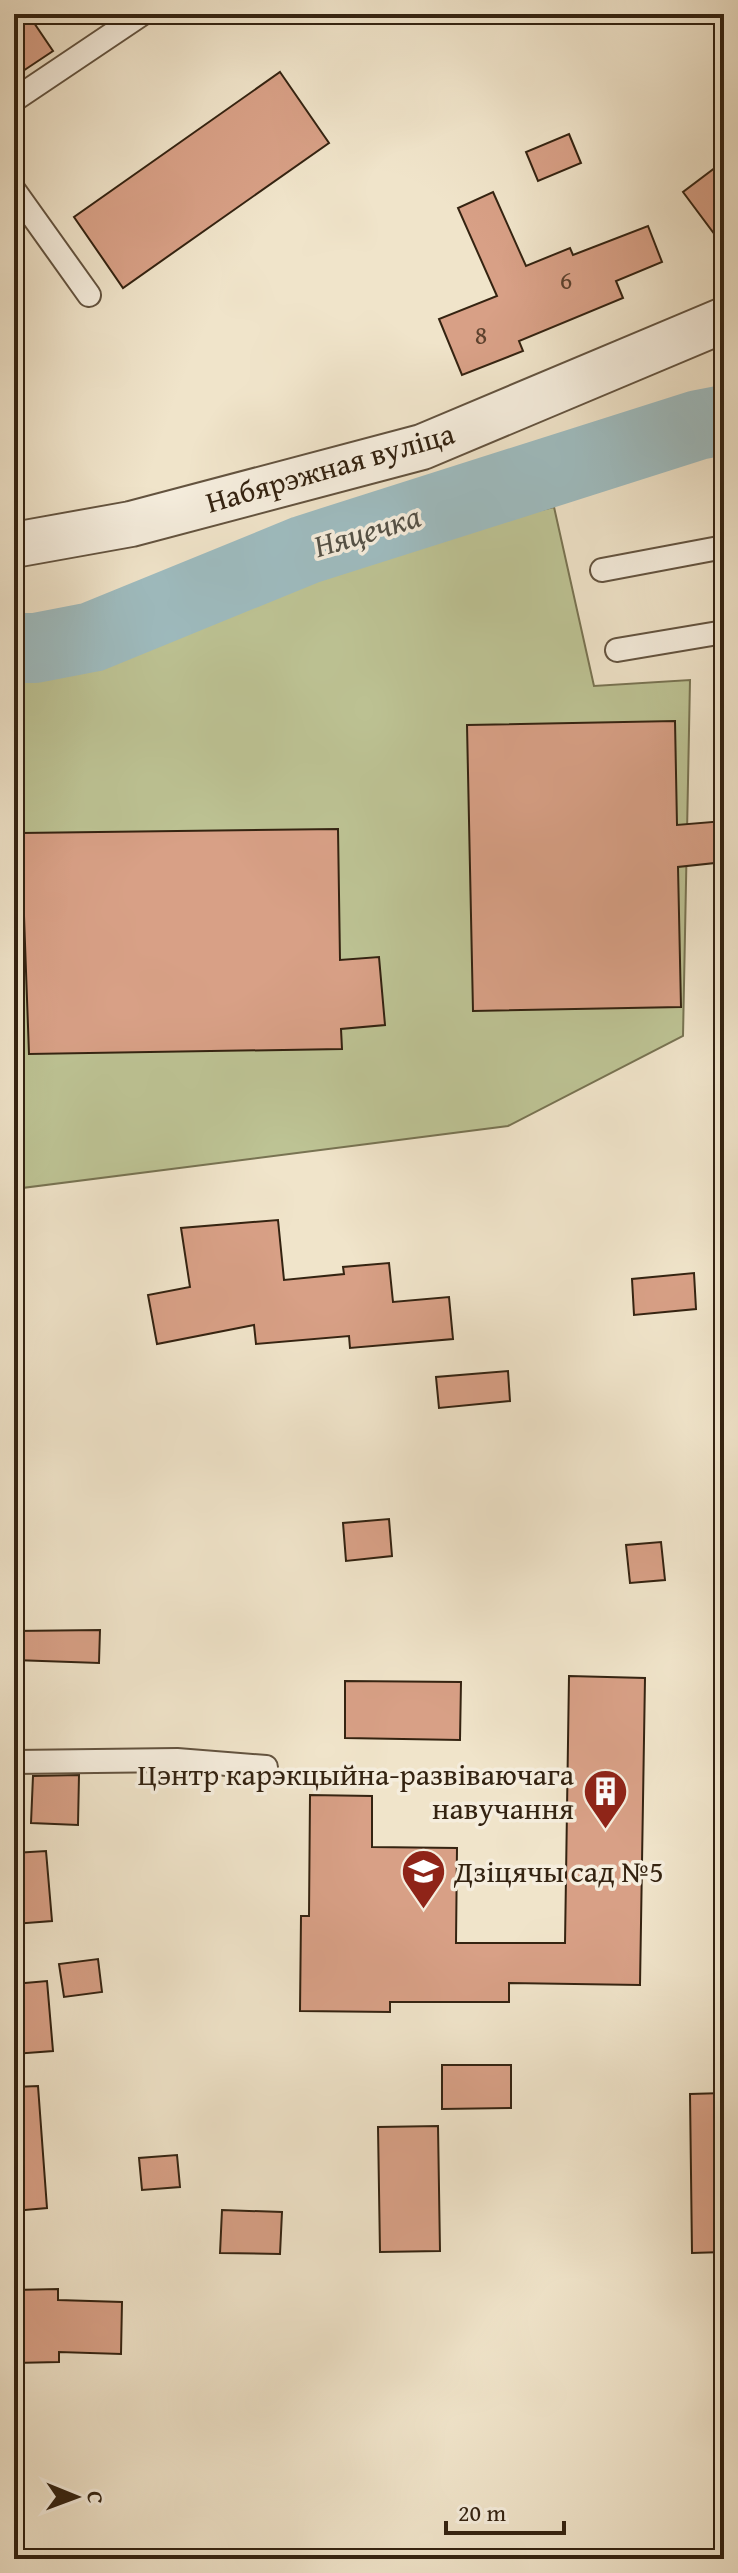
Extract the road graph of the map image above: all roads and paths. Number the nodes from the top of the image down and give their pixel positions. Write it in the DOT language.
graph roads {
  1 [pos="142,14"];
  2 [pos="14,100"];
  3 [pos="14,190"];
  4 [pos="89,295"];
  5 [pos="724,320"];
  6 [pos="14,545"];
  7 [pos="724,547"];
  8 [pos="602,570"];
  9 [pos="724,632"];
  10 [pos="617,650"];
  11 [pos="14,1762"];
  12 [pos="266,1767"];
  1 -- 2 [label="lane"];
  3 -- 4 [label="lane"];
  5 -- 6 [label="street, Набярэжная вуліца"];
  7 -- 8 [label="lane"];
  9 -- 10 [label="lane"];
  11 -- 12 [label="lane"];
}
